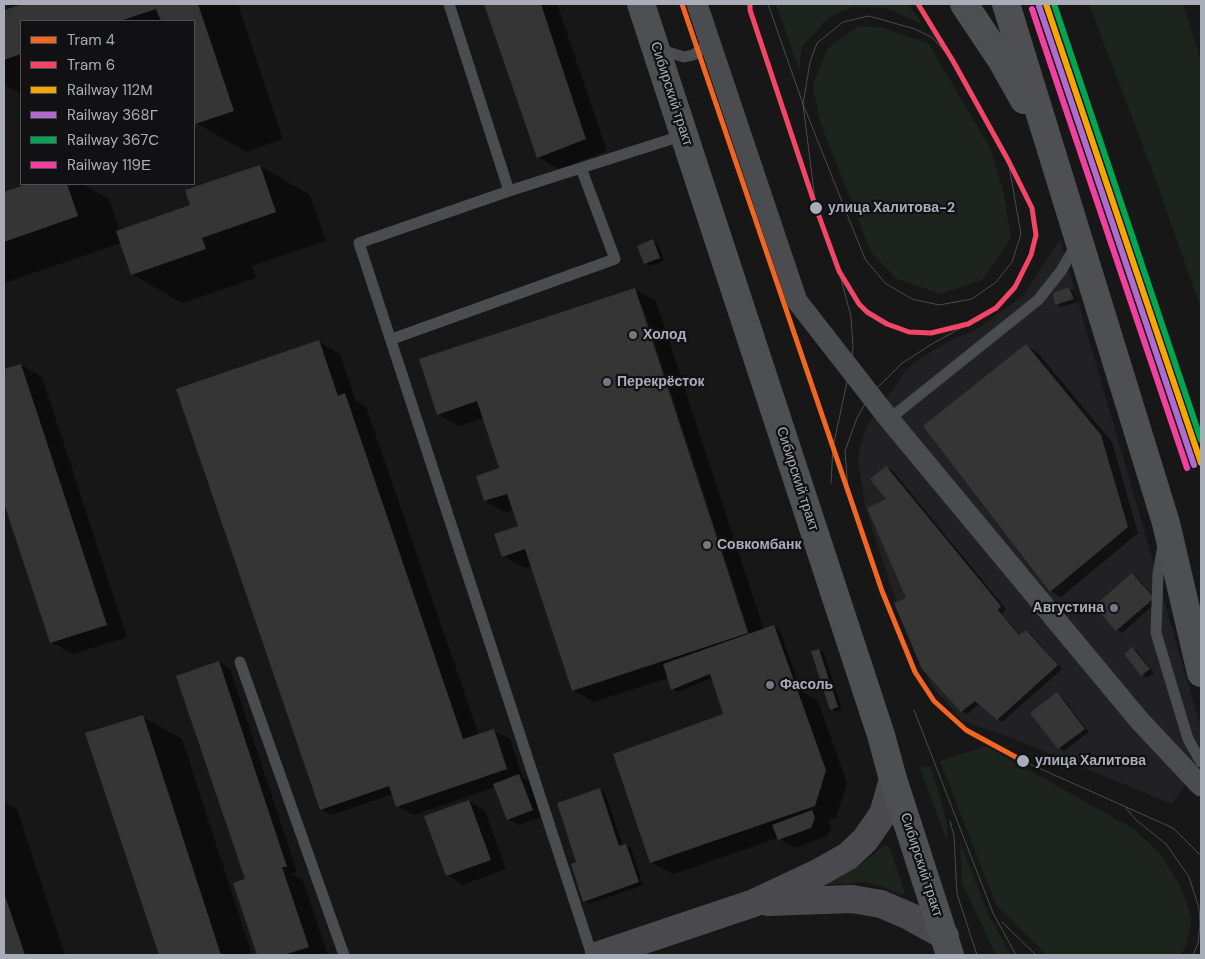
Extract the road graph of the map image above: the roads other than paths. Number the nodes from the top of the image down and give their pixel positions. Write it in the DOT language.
graph roads {
  1 [pos="449,4"];
  2 [pos="641,4"];
  3 [pos="697,4"];
  4 [pos="964,4"];
  5 [pos="1006,4"];
  6 [pos="707,33"];
  7 [pos="656,49"];
  8 [pos="684,134"];
  9 [pos="1049,144"];
  10 [pos="581,168"];
  11 [pos="509,191"];
  12 [pos="1079,240"];
  13 [pos="392,338"];
  14 [pos="893,416"];
  15 [pos="1166,523"];
  16 [pos="240,662"];
  17 [pos="1201,673"];
  18 [pos="1201,762"];
  19 [pos="893,779"];
  20 [pos="1201,786"];
  21 [pos="754,903"];
  22 [pos="950,947"];
  23 [pos="344,955"];
  24 [pos="592,955"];
  25 [pos="599,955"];
  1 -- 11 [label="lane"];
  2 -- 7 [label="main road, Сибирский тракт"];
  3 -- 6 [label="street"];
  4 -- 9 [label="main road"];
  5 -- 9 [label="main road"];
  6 -- 7 [label="lane"];
  6 -- 20 [label="street"];
  7 -- 8 [label="main road, Сибирский тракт"];
  8 -- 10 [label="lane"];
  8 -- 19 [label="main road, Сибирский тракт"];
  9 -- 12 [label="main road"];
  10 -- 11 [label="lane"];
  10 -- 13 [label="lane"];
  11 -- 13 [label="lane"];
  12 -- 14 [label="lane"];
  12 -- 15 [label="main road"];
  13 -- 24 [label="lane"];
  15 -- 17 [label="main road"];
  15 -- 18 [label="lane"];
  16 -- 23 [label="lane"];
  19 -- 21 [label="street"];
  19 -- 22 [label="main road, Сибирский тракт"];
  21 -- 22 [label="street"];
  21 -- 25 [label="street"];
}
